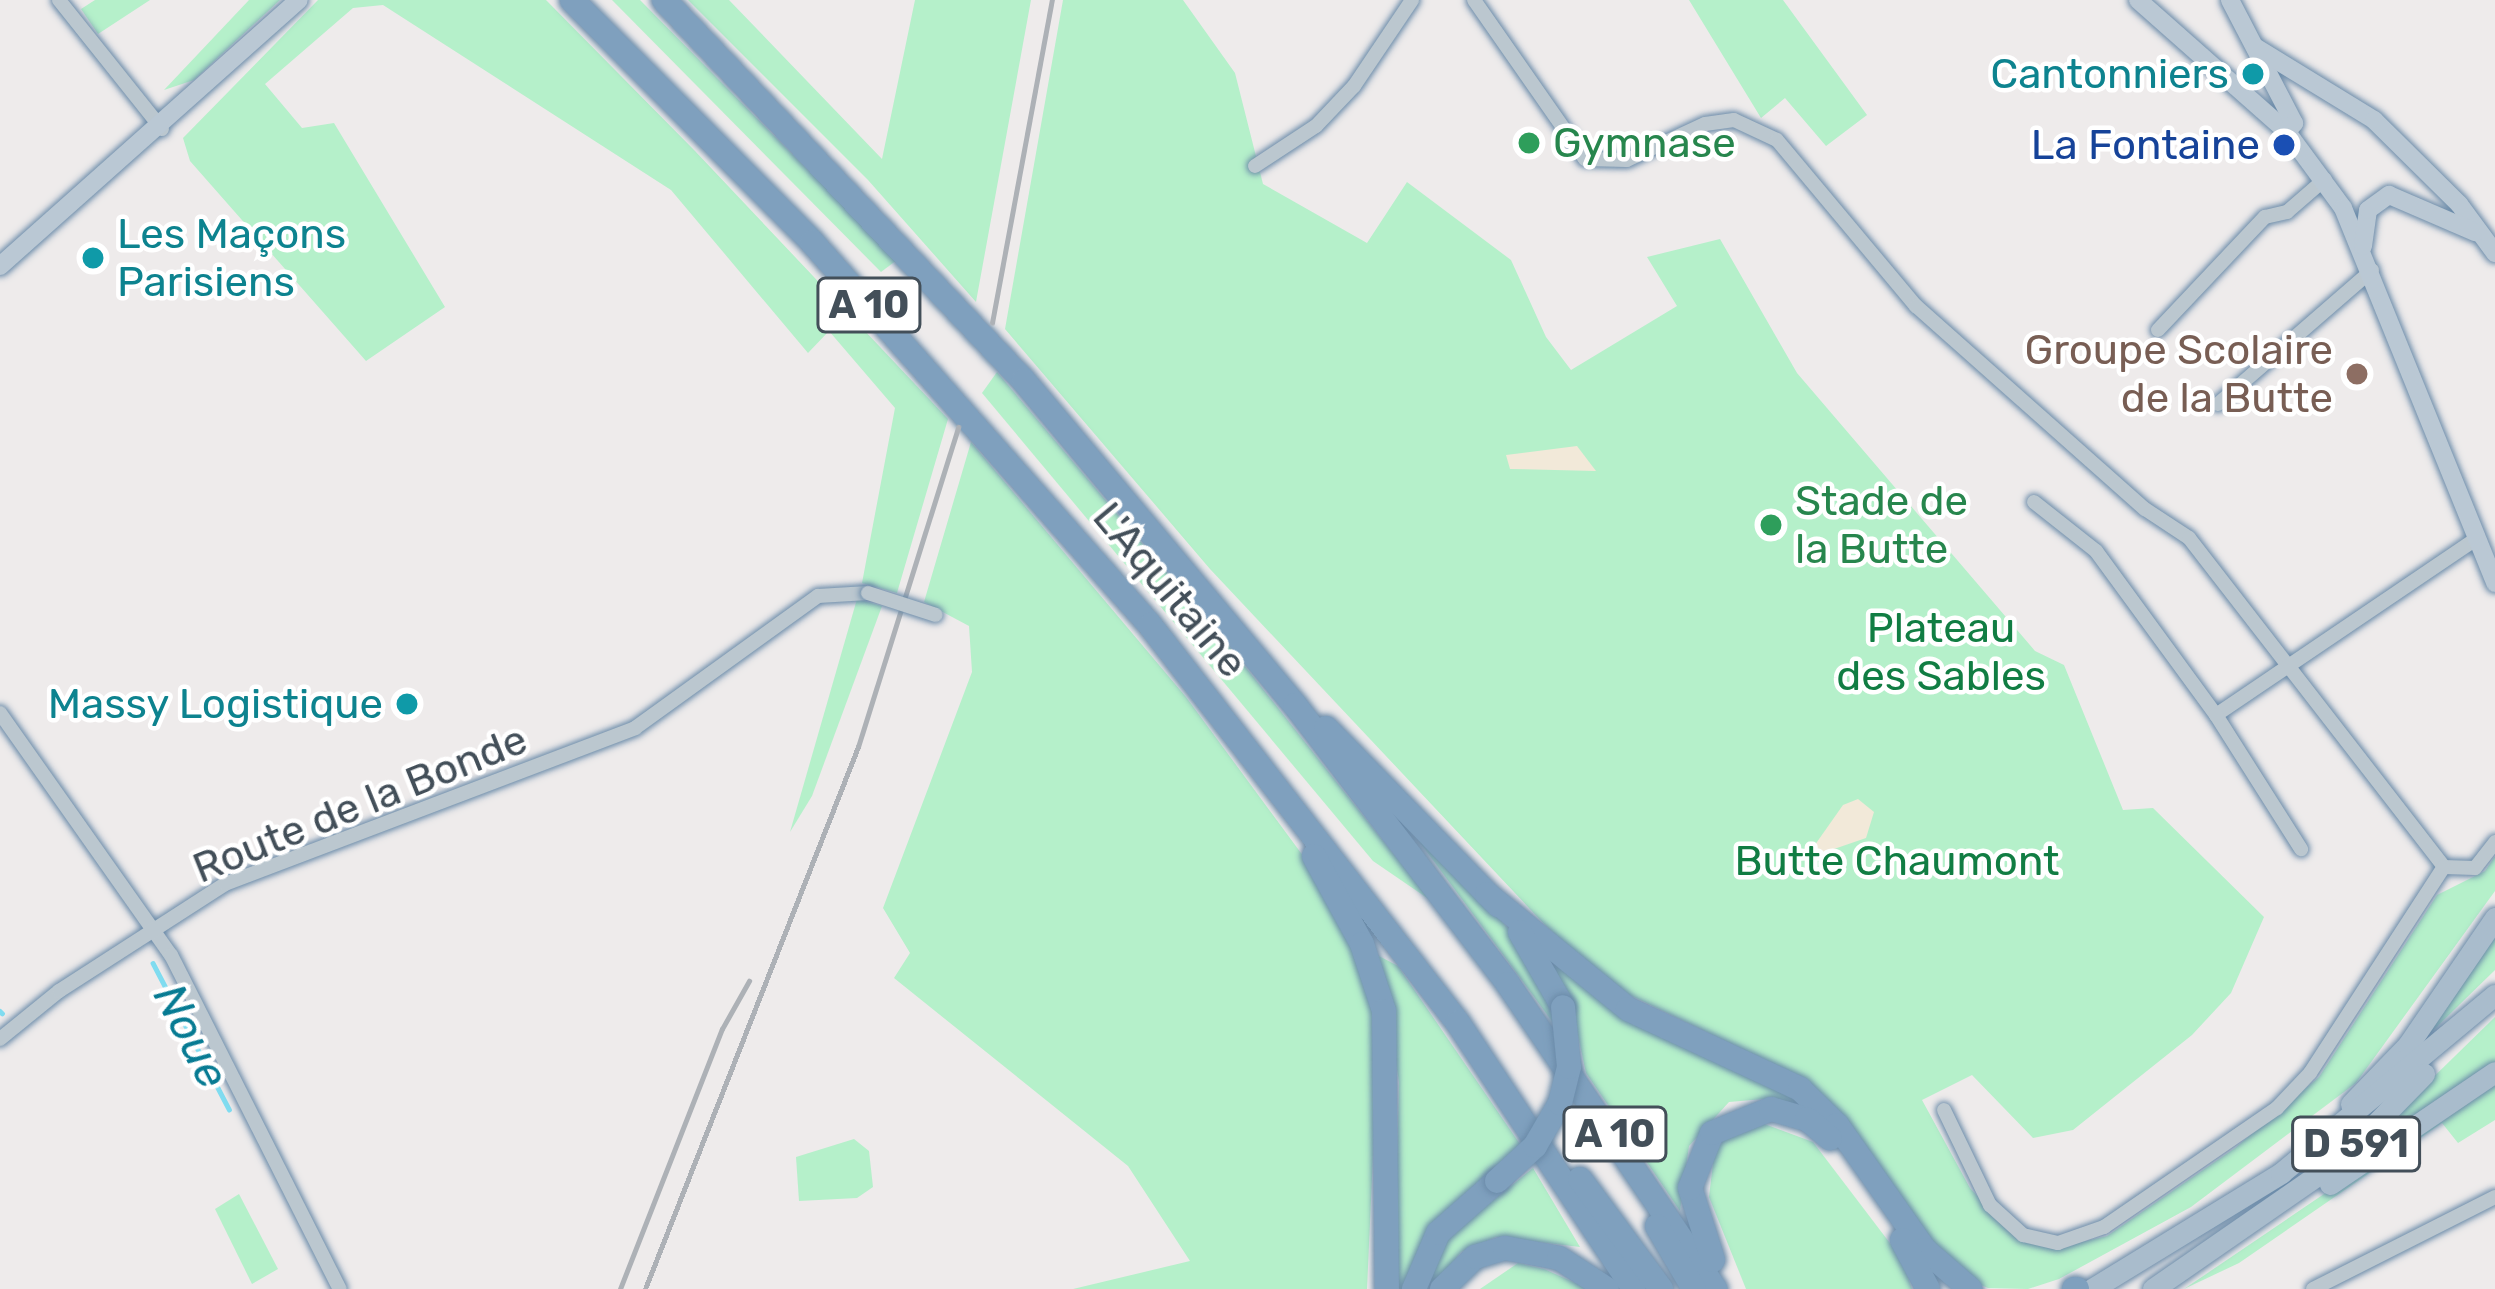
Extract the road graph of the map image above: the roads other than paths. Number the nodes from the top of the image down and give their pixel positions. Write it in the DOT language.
graph roads {
  1 [pos="59,0"];
  2 [pos="299,0"];
  3 [pos="572,0"];
  4 [pos="664,0"];
  5 [pos="1412,0"];
  6 [pos="1474,0"];
  7 [pos="2138,0"];
  8 [pos="2230,0"];
  9 [pos="2255,47"];
  10 [pos="162,129"];
  11 [pos="2287,132"];
  12 [pos="1255,166"];
  13 [pos="2325,179"];
  14 [pos="2479,234"];
  15 [pos="2362,246"];
  16 [pos="2495,253"];
  17 [pos="0,266"];
  18 [pos="2372,270"];
  19 [pos="2158,330"];
  20 [pos="2218,404"];
  21 [pos="2034,502"];
  22 [pos="2477,538"];
  23 [pos="2495,583"];
  24 [pos="936,615"];
  25 [pos="2287,667"];
  26 [pos="1295,705"];
  27 [pos="0,713"];
  28 [pos="2216,715"];
  29 [pos="1275,780"];
  30 [pos="2495,842"];
  31 [pos="2301,849"];
  32 [pos="2444,867"];
  33 [pos="1487,894"];
  34 [pos="2495,918"];
  35 [pos="154,927"];
  36 [pos="1508,984"];
  37 [pos="2495,998"];
  38 [pos="0,1040"];
  39 [pos="1484,1061"];
  40 [pos="2495,1072"];
  41 [pos="1944,1110"];
  42 [pos="2296,1160"];
  43 [pos="2494,1200"];
  44 [pos="1382,1206"];
  45 [pos="1522,1250"];
  46 [pos="2197,1264"];
  47 [pos="340,1289"];
  48 [pos="1373,1289"];
  49 [pos="1387,1289"];
  50 [pos="1414,1289"];
  51 [pos="1442,1289"];
  52 [pos="1462,1289"];
  53 [pos="1607,1289"];
  54 [pos="1634,1289"];
  55 [pos="1660,1289"];
  56 [pos="1694,1289"];
  57 [pos="1715,1289"];
  58 [pos="1728,1289"];
  59 [pos="1928,1289"];
  60 [pos="1970,1289"];
  61 [pos="2092,1289"];
  62 [pos="2153,1289"];
  63 [pos="2312,1289"];
  1 -- 10 [label="street"];
  2 -- 10 [label="main road"];
  3 -- 29 [label="highway, L'Aquitaine / A 10"];
  4 -- 26 [label="highway, L'Aquitaine / A 10"];
  5 -- 12 [label="street"];
  6 -- 25 [label="street"];
  7 -- 11 [label="main road"];
  8 -- 9 [label="main road"];
  9 -- 11 [label="main road"];
  9 -- 14 [label="main road"];
  10 -- 17 [label="main road"];
  11 -- 13 [label="main road"];
  13 -- 15 [label="main road"];
  13 -- 19 [label="street"];
  14 -- 15 [label="main road"];
  14 -- 16 [label="main road"];
  15 -- 18 [label="main road"];
  18 -- 20 [label="street"];
  18 -- 22 [label="main road"];
  21 -- 28 [label="street"];
  22 -- 23 [label="main road"];
  22 -- 25 [label="street"];
  24 -- 35 [label="street, Route de la Bonde, bridge"];
  25 -- 28 [label="street"];
  25 -- 32 [label="street"];
  26 -- 33 [label="highway"];
  26 -- 36 [label="highway, L'Aquitaine / A 10"];
  27 -- 35 [label="street"];
  28 -- 31 [label="street"];
  29 -- 39 [label="highway, L'Aquitaine / A 10"];
  29 -- 44 [label="highway"];
  30 -- 32 [label="street"];
  32 -- 41 [label="street"];
  33 -- 50 [label="highway, bridge"];
  33 -- 60 [label="highway"];
  34 -- 42 [label="main road"];
  35 -- 38 [label="street, Route de la Bonde"];
  35 -- 47 [label="street"];
  36 -- 56 [label="highway"];
  36 -- 57 [label="highway, L'Aquitaine / A 10"];
  37 -- 42 [label="main road, D 591"];
  37 -- 46 [label="main road, D 591"];
  39 -- 54 [label="highway, L'Aquitaine / A 10"];
  39 -- 55 [label="highway"];
  40 -- 46 [label="main road"];
  42 -- 61 [label="main road, D 591"];
  43 -- 63 [label="street"];
  44 -- 48 [label="highway"];
  44 -- 49 [label="highway"];
  45 -- 51 [label="highway"];
  45 -- 52 [label="highway"];
  45 -- 53 [label="highway"];
  46 -- 62 [label="main road, D 591"];
  58 -- 59 [label="highway"];
}
